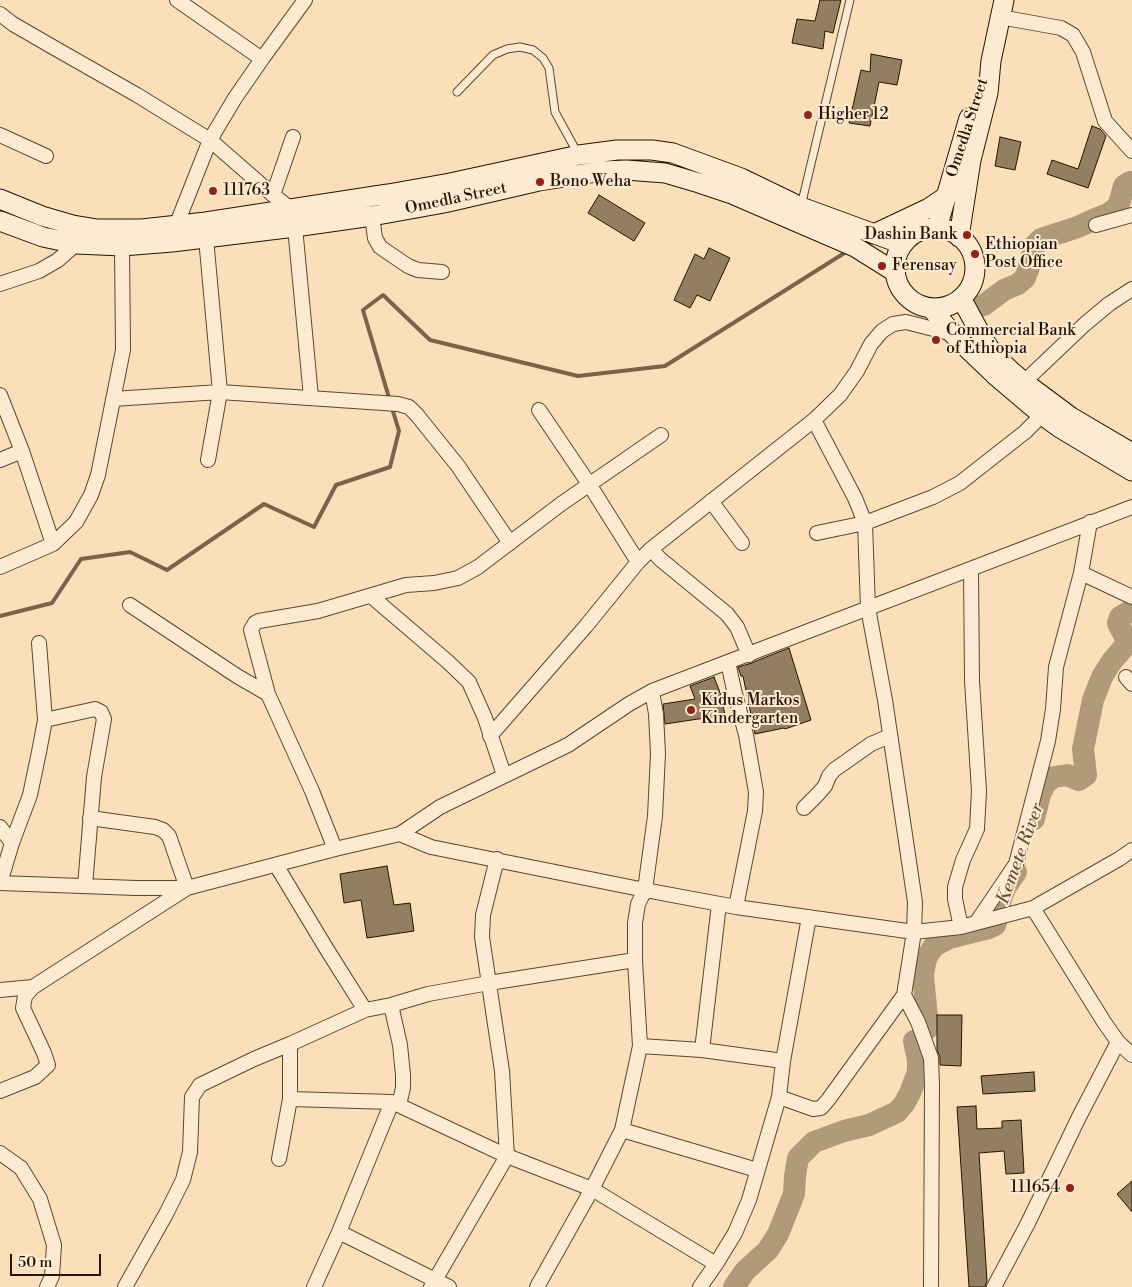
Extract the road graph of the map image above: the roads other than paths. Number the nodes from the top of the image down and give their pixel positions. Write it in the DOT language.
graph roads {
  1 [pos="176,0"];
  2 [pos="305,0"];
  3 [pos="850,0"];
  4 [pos="1002,9"];
  5 [pos="0,14"];
  6 [pos="262,59"];
  7 [pos="991,61"];
  8 [pos="458,92"];
  9 [pos="0,135"];
  10 [pos="293,137"];
  11 [pos="210,140"];
  12 [pos="1132,151"];
  13 [pos="579,155"];
  14 [pos="46,156"];
  15 [pos="584,173"];
  16 [pos="273,195"];
  17 [pos="947,196"];
  18 [pos="0,199"];
  19 [pos="801,207"];
  20 [pos="290,209"];
  21 [pos="1132,215"];
  22 [pos="372,216"];
  23 [pos="0,221"];
  24 [pos="1096,225"];
  25 [pos="176,226"];
  26 [pos="295,227"];
  27 [pos="937,228"];
  28 [pos="206,230"];
  29 [pos="874,234"];
  30 [pos="959,237"];
  31 [pos="76,244"];
  32 [pos="902,244"];
  33 [pos="122,246"];
  34 [pos="442,272"];
  35 [pos="895,272"];
  36 [pos="0,284"];
  37 [pos="1132,289"];
  38 [pos="961,298"];
  39 [pos="931,308"];
  40 [pos="953,334"];
  41 [pos="1024,382"];
  42 [pos="220,392"];
  43 [pos="0,395"];
  44 [pos="311,398"];
  45 [pos="113,399"];
  46 [pos="539,410"];
  47 [pos="1042,415"];
  48 [pos="814,420"];
  49 [pos="662,435"];
  50 [pos="22,451"];
  51 [pos="1132,453"];
  52 [pos="0,460"];
  53 [pos="208,460"];
  54 [pos="1132,471"];
  55 [pos="589,484"];
  56 [pos="711,501"];
  57 [pos="1132,507"];
  58 [pos="1090,522"];
  59 [pos="865,523"];
  60 [pos="816,533"];
  61 [pos="510,543"];
  62 [pos="742,543"];
  63 [pos="53,544"];
  64 [pos="650,549"];
  65 [pos="638,562"];
  66 [pos="0,568"];
  67 [pos="971,569"];
  68 [pos="1081,573"];
  69 [pos="371,596"];
  70 [pos="1132,597"];
  71 [pos="130,605"];
  72 [pos="868,608"];
  73 [pos="40,643"];
  74 [pos="749,655"];
  75 [pos="728,662"];
  76 [pos="652,691"];
  77 [pos="268,694"];
  78 [pos="45,720"];
  79 [pos="490,736"];
  80 [pos="890,736"];
  81 [pos="504,775"];
  82 [pos="804,808"];
  83 [pos="90,818"];
  84 [pos="0,827"];
  85 [pos="400,834"];
  86 [pos="12,843"];
  87 [pos="335,849"];
  88 [pos="1132,850"];
  89 [pos="497,860"];
  90 [pos="276,865"];
  91 [pos="0,883"];
  92 [pos="85,886"];
  93 [pos="187,888"];
  94 [pos="646,890"];
  95 [pos="719,904"];
  96 [pos="736,907"];
  97 [pos="1033,908"];
  98 [pos="809,917"];
  99 [pos="976,923"];
  100 [pos="961,927"];
  101 [pos="914,932"];
  102 [pos="635,960"];
  103 [pos="489,983"];
  104 [pos="33,987"];
  105 [pos="0,990"];
  106 [pos="904,995"];
  107 [pos="391,1004"];
  108 [pos="365,1010"];
  109 [pos="1118,1042"];
  110 [pos="290,1044"];
  111 [pos="640,1046"];
  112 [pos="702,1050"];
  113 [pos="1132,1055"];
  114 [pos="783,1061"];
  115 [pos="0,1092"];
  116 [pos="778,1097"];
  117 [pos="290,1099"];
  118 [pos="396,1104"];
  119 [pos="622,1130"];
  120 [pos="0,1153"];
  121 [pos="507,1156"];
  122 [pos="280,1159"];
  123 [pos="757,1170"];
  124 [pos="592,1189"];
  125 [pos="339,1232"];
  126 [pos="716,1264"];
  127 [pos="433,1284"];
  128 [pos="47,1287"];
  129 [pos="125,1287"];
  130 [pos="314,1287"];
  131 [pos="449,1287"];
  132 [pos="536,1287"];
  133 [pos="700,1287"];
  134 [pos="931,1287"];
  135 [pos="994,1287"];
  1 -- 6 [label="street"];
  2 -- 6 [label="street"];
  3 -- 19 [label="lane"];
  4 -- 7 [label="main road"];
  4 -- 12 [label="street"];
  5 -- 11 [label="street"];
  6 -- 11 [label="street"];
  7 -- 17 [label="main road, Omedla Street"];
  7 -- 30 [label="main road"];
  8 -- 13 [label="lane"];
  9 -- 14 [label="street"];
  10 -- 16 [label="street"];
  11 -- 16 [label="street"];
  11 -- 25 [label="street"];
  13 -- 15 [label="main road"];
  13 -- 19 [label="main road, Omedla Street"];
  13 -- 20 [label="main road, Omedla Street"];
  15 -- 22 [label="main road, Omedla Street"];
  15 -- 35 [label="main road, Omedla Street"];
  16 -- 20 [label="street"];
  17 -- 27 [label="main road, Omedla Street"];
  17 -- 29 [label="main road"];
  18 -- 25 [label="main road, Omedla Street"];
  19 -- 29 [label="main road, Omedla Street"];
  20 -- 28 [label="main road, Omedla Street"];
  21 -- 24 [label="street"];
  22 -- 26 [label="main road, Omedla Street"];
  22 -- 34 [label="street"];
  23 -- 31 [label="main road, Omedla Street"];
  25 -- 28 [label="main road, Omedla Street"];
  26 -- 28 [label="main road, Omedla Street"];
  26 -- 44 [label="street"];
  27 -- 30 [label="main road"];
  27 -- 32 [label="main road"];
  28 -- 33 [label="main road, Omedla Street"];
  28 -- 42 [label="street"];
  29 -- 32 [label="main road, Omedla Street"];
  30 -- 38 [label="main road"];
  31 -- 33 [label="main road, Omedla Street"];
  31 -- 36 [label="street"];
  32 -- 35 [label="main road"];
  33 -- 45 [label="street"];
  35 -- 39 [label="main road"];
  37 -- 41 [label="street"];
  38 -- 39 [label="main road"];
  38 -- 41 [label="main road"];
  39 -- 40 [label="main road"];
  40 -- 47 [label="main road"];
  40 -- 48 [label="street"];
  41 -- 51 [label="main road"];
  42 -- 44 [label="street"];
  42 -- 45 [label="street"];
  42 -- 53 [label="street"];
  43 -- 50 [label="street"];
  44 -- 61 [label="street"];
  45 -- 63 [label="street"];
  46 -- 55 [label="street"];
  47 -- 54 [label="main road"];
  47 -- 59 [label="street"];
  48 -- 56 [label="street"];
  48 -- 59 [label="street"];
  49 -- 55 [label="street"];
  50 -- 52 [label="street"];
  50 -- 63 [label="street"];
  55 -- 61 [label="street"];
  55 -- 65 [label="street"];
  56 -- 62 [label="street"];
  56 -- 64 [label="street"];
  57 -- 58 [label="street"];
  58 -- 67 [label="street"];
  58 -- 68 [label="street"];
  59 -- 60 [label="street"];
  59 -- 72 [label="street"];
  61 -- 69 [label="street"];
  63 -- 66 [label="street"];
  64 -- 65 [label="street"];
  64 -- 74 [label="street"];
  65 -- 79 [label="street"];
  67 -- 72 [label="street"];
  67 -- 100 [label="street"];
  68 -- 70 [label="street"];
  68 -- 99 [label="street"];
  69 -- 77 [label="street"];
  69 -- 79 [label="street"];
  71 -- 77 [label="street"];
  72 -- 74 [label="street"];
  72 -- 80 [label="street"];
  73 -- 78 [label="street"];
  74 -- 75 [label="street"];
  75 -- 76 [label="street"];
  75 -- 96 [label="street"];
  76 -- 81 [label="street"];
  76 -- 94 [label="street"];
  77 -- 87 [label="street"];
  78 -- 83 [label="street"];
  78 -- 86 [label="street"];
  79 -- 81 [label="street"];
  80 -- 82 [label="street"];
  80 -- 101 [label="street"];
  81 -- 85 [label="street"];
  83 -- 92 [label="street"];
  83 -- 93 [label="street"];
  84 -- 86 [label="street"];
  85 -- 87 [label="street"];
  85 -- 89 [label="street"];
  86 -- 91 [label="street"];
  87 -- 90 [label="street"];
  88 -- 97 [label="street"];
  89 -- 94 [label="street"];
  89 -- 103 [label="street"];
  90 -- 93 [label="street"];
  90 -- 108 [label="street"];
  91 -- 92 [label="street"];
  92 -- 93 [label="street"];
  93 -- 104 [label="street"];
  94 -- 95 [label="street"];
  94 -- 102 [label="street"];
  95 -- 96 [label="street"];
  95 -- 112 [label="street"];
  96 -- 98 [label="street"];
  97 -- 99 [label="street"];
  97 -- 109 [label="street"];
  98 -- 101 [label="street"];
  98 -- 114 [label="street"];
  99 -- 100 [label="street"];
  100 -- 101 [label="street"];
  101 -- 106 [label="street"];
  102 -- 103 [label="street"];
  102 -- 111 [label="street"];
  103 -- 107 [label="street"];
  103 -- 121 [label="street"];
  104 -- 105 [label="street"];
  104 -- 115 [label="street"];
  106 -- 116 [label="street"];
  106 -- 134 [label="street"];
  107 -- 108 [label="street"];
  107 -- 118 [label="street"];
  108 -- 110 [label="street"];
  109 -- 113 [label="street"];
  109 -- 135 [label="street"];
  110 -- 117 [label="street"];
  110 -- 129 [label="street"];
  111 -- 112 [label="street"];
  111 -- 119 [label="street"];
  112 -- 114 [label="street"];
  114 -- 116 [label="street"];
  116 -- 123 [label="street"];
  117 -- 118 [label="street"];
  117 -- 122 [label="street"];
  118 -- 121 [label="street"];
  118 -- 125 [label="street"];
  119 -- 123 [label="street"];
  119 -- 124 [label="street"];
  120 -- 128 [label="street"];
  121 -- 124 [label="street"];
  121 -- 127 [label="street"];
  123 -- 126 [label="street"];
  124 -- 126 [label="street"];
  124 -- 132 [label="street"];
  125 -- 127 [label="street"];
  125 -- 130 [label="street"];
  126 -- 133 [label="street"];
  127 -- 131 [label="street"];
}
